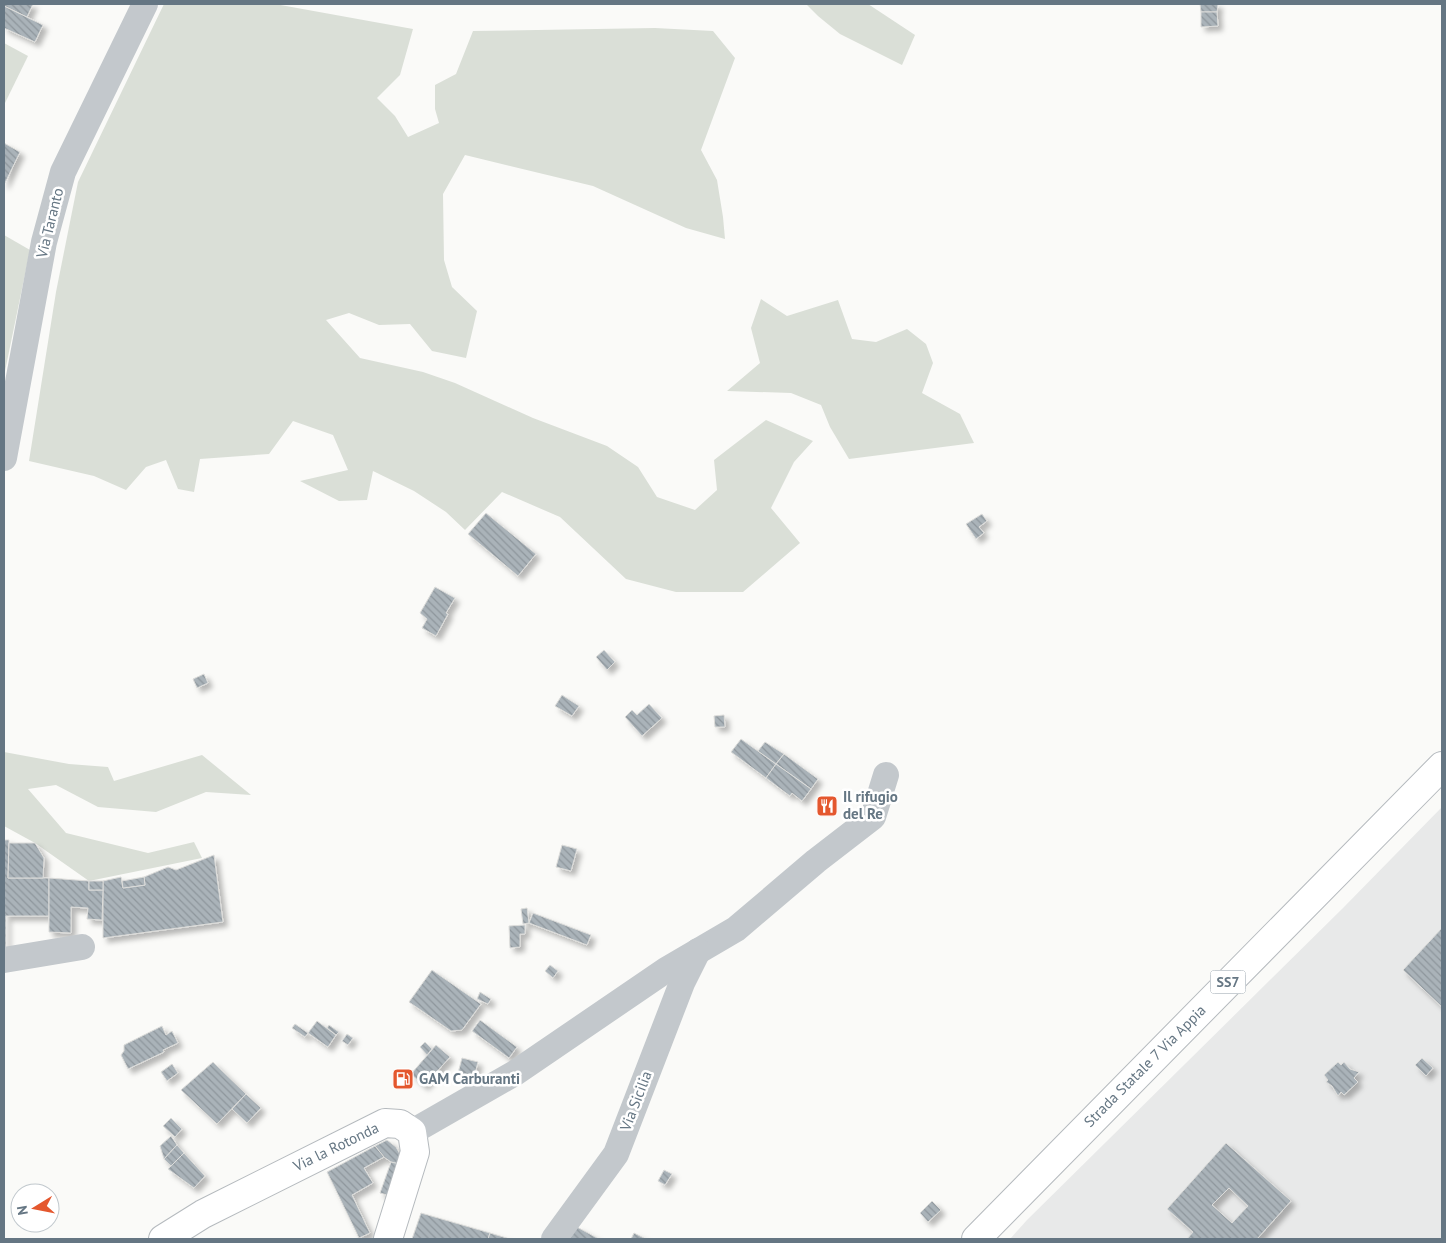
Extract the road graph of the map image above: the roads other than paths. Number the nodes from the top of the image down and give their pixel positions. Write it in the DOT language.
graph roads {
  1 [pos="145,4"];
  2 [pos="4,458"];
  3 [pos="1442,766"];
  4 [pos="886,775"];
  5 [pos="82,946"];
  6 [pos="698,951"];
  7 [pos="4,960"];
  8 [pos="412,1132"];
  9 [pos="163,1239"];
  10 [pos="388,1239"];
  11 [pos="554,1239"];
  12 [pos="976,1239"];
  1 -- 2 [label="street, Via Taranto"];
  3 -- 12 [label="main road, Strada Statale 7 Via Appia / SS7"];
  4 -- 6 [label="street"];
  5 -- 7 [label="street"];
  6 -- 8 [label="street"];
  6 -- 11 [label="street, Via Sicilia"];
  8 -- 9 [label="main road, Via la Rotonda"];
  8 -- 10 [label="main road"];
}
